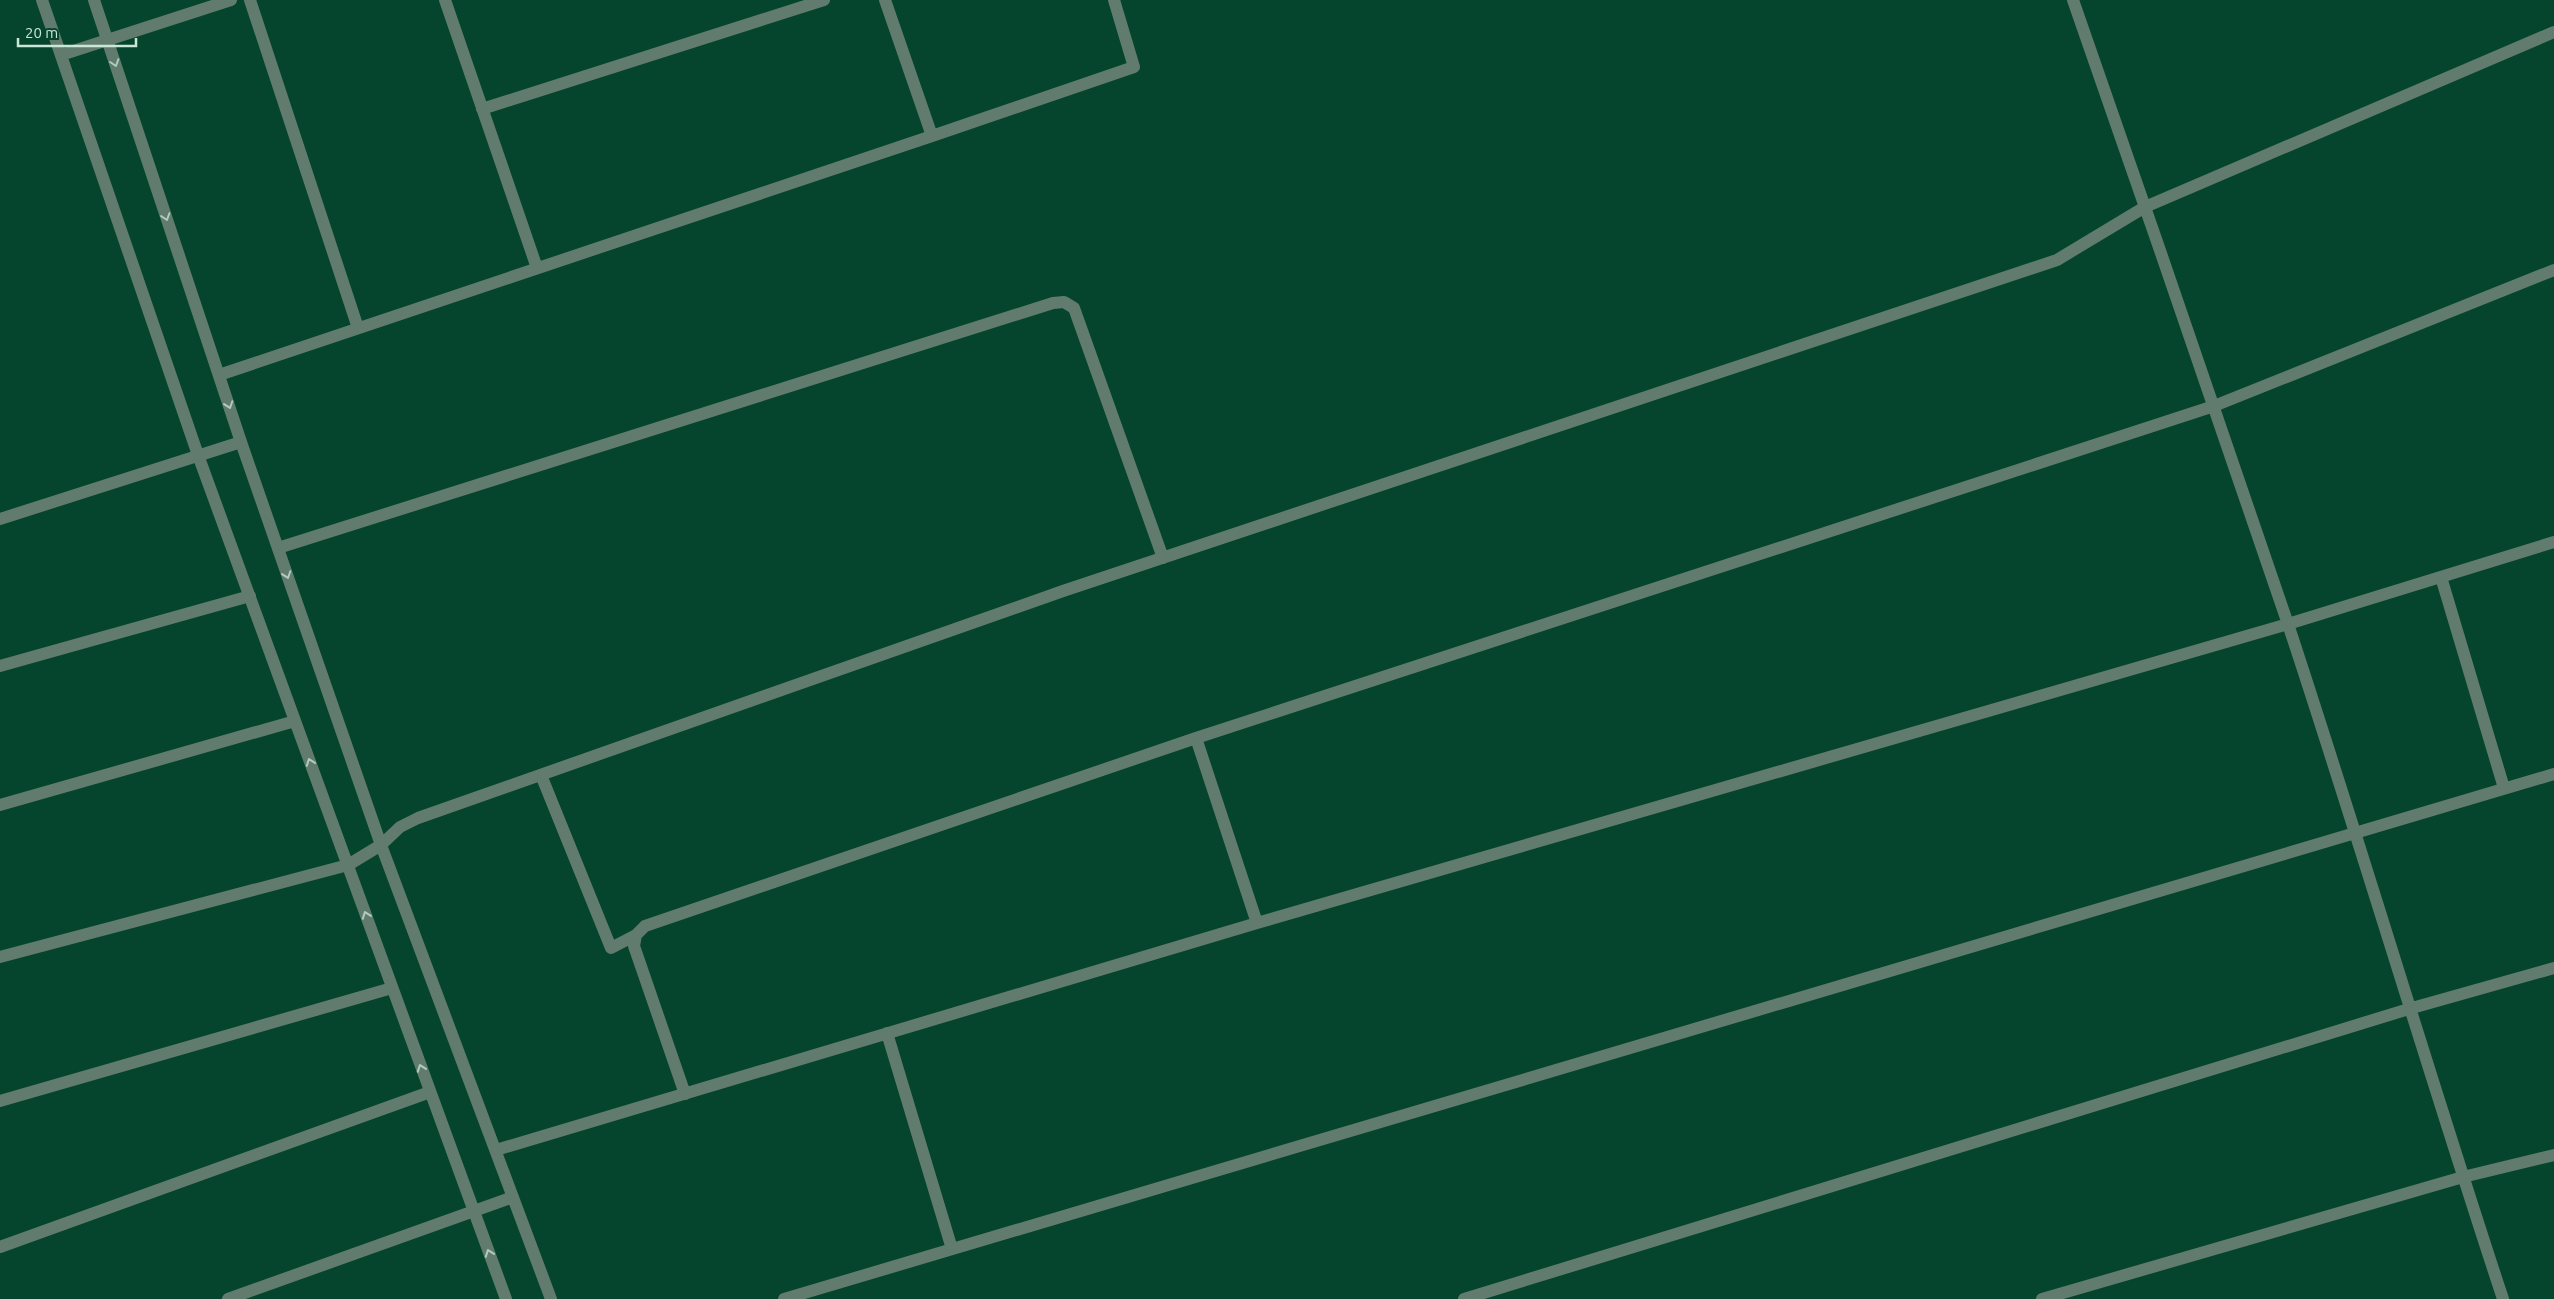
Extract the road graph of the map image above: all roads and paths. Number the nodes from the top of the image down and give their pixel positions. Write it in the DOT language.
graph roads {
  1 [pos="42,0"];
  2 [pos="94,0"];
  3 [pos="231,0"];
  4 [pos="250,0"];
  5 [pos="445,0"];
  6 [pos="824,0"];
  7 [pos="885,0"];
  8 [pos="1114,0"];
  9 [pos="2073,0"];
  10 [pos="2553,37"];
  11 [pos="108,40"];
  12 [pos="61,55"];
  13 [pos="482,108"];
  14 [pos="932,136"];
  15 [pos="2145,207"];
  16 [pos="537,268"];
  17 [pos="2554,270"];
  18 [pos="358,328"];
  19 [pos="219,375"];
  20 [pos="2214,406"];
  21 [pos="241,442"];
  22 [pos="198,455"];
  23 [pos="0,519"];
  24 [pos="2554,542"];
  25 [pos="278,548"];
  26 [pos="1163,558"];
  27 [pos="2441,577"];
  28 [pos="250,596"];
  29 [pos="2288,624"];
  30 [pos="0,666"];
  31 [pos="295,721"];
  32 [pos="1196,738"];
  33 [pos="2554,774"];
  34 [pos="541,775"];
  35 [pos="2504,788"];
  36 [pos="0,805"];
  37 [pos="2356,832"];
  38 [pos="381,845"];
  39 [pos="348,865"];
  40 [pos="1257,923"];
  41 [pos="636,936"];
  42 [pos="0,957"];
  43 [pos="2554,968"];
  44 [pos="392,988"];
  45 [pos="2412,1008"];
  46 [pos="887,1033"];
  47 [pos="430,1092"];
  48 [pos="684,1094"];
  49 [pos="0,1101"];
  50 [pos="496,1150"];
  51 [pos="2554,1156"];
  52 [pos="2463,1177"];
  53 [pos="513,1197"];
  54 [pos="473,1210"];
  55 [pos="0,1247"];
  56 [pos="952,1249"];
  57 [pos="228,1299"];
  58 [pos="506,1299"];
  59 [pos="551,1299"];
  60 [pos="784,1299"];
  61 [pos="1464,1299"];
  62 [pos="2042,1299"];
  63 [pos="2503,1299"];
  1 -- 12 [label="street"];
  2 -- 11 [label="street"];
  3 -- 11 [label="street"];
  4 -- 18 [label="street"];
  5 -- 13 [label="street"];
  6 -- 13 [label="street"];
  7 -- 14 [label="street"];
  8 -- 14 [label="street"];
  9 -- 15 [label="street"];
  10 -- 15 [label="street"];
  11 -- 12 [label="street"];
  11 -- 19 [label="street, one-way"];
  12 -- 22 [label="street"];
  13 -- 16 [label="street"];
  14 -- 16 [label="street"];
  15 -- 20 [label="street"];
  15 -- 26 [label="street"];
  16 -- 18 [label="street"];
  17 -- 20 [label="street"];
  18 -- 19 [label="street"];
  19 -- 21 [label="street, one-way"];
  20 -- 29 [label="street"];
  20 -- 32 [label="street"];
  21 -- 22 [label="street"];
  21 -- 25 [label="street"];
  22 -- 23 [label="street"];
  22 -- 28 [label="street"];
  24 -- 27 [label="street"];
  25 -- 26 [label="street"];
  25 -- 38 [label="street, one-way"];
  26 -- 34 [label="street"];
  27 -- 29 [label="street"];
  27 -- 35 [label="street"];
  28 -- 30 [label="street"];
  28 -- 31 [label="street"];
  29 -- 37 [label="street"];
  29 -- 40 [label="street"];
  31 -- 36 [label="street"];
  39 -- 31 [label="street, one-way"];
  32 -- 40 [label="street"];
  32 -- 41 [label="street"];
  33 -- 35 [label="street"];
  34 -- 38 [label="street"];
  34 -- 41 [label="street"];
  35 -- 37 [label="street"];
  37 -- 45 [label="street"];
  37 -- 56 [label="street"];
  38 -- 39 [label="street"];
  38 -- 50 [label="street"];
  39 -- 42 [label="street"];
  44 -- 39 [label="street, one-way"];
  40 -- 46 [label="street"];
  41 -- 48 [label="street"];
  43 -- 45 [label="street"];
  47 -- 44 [label="street, one-way"];
  44 -- 49 [label="street"];
  45 -- 52 [label="street"];
  45 -- 61 [label="street"];
  46 -- 48 [label="street"];
  46 -- 56 [label="street"];
  47 -- 54 [label="street"];
  47 -- 55 [label="street"];
  48 -- 50 [label="street"];
  50 -- 53 [label="street"];
  51 -- 52 [label="street"];
  52 -- 62 [label="street"];
  52 -- 63 [label="street"];
  53 -- 54 [label="street"];
  53 -- 59 [label="street"];
  54 -- 57 [label="street"];
  58 -- 54 [label="street, one-way"];
  56 -- 60 [label="street"];
}
